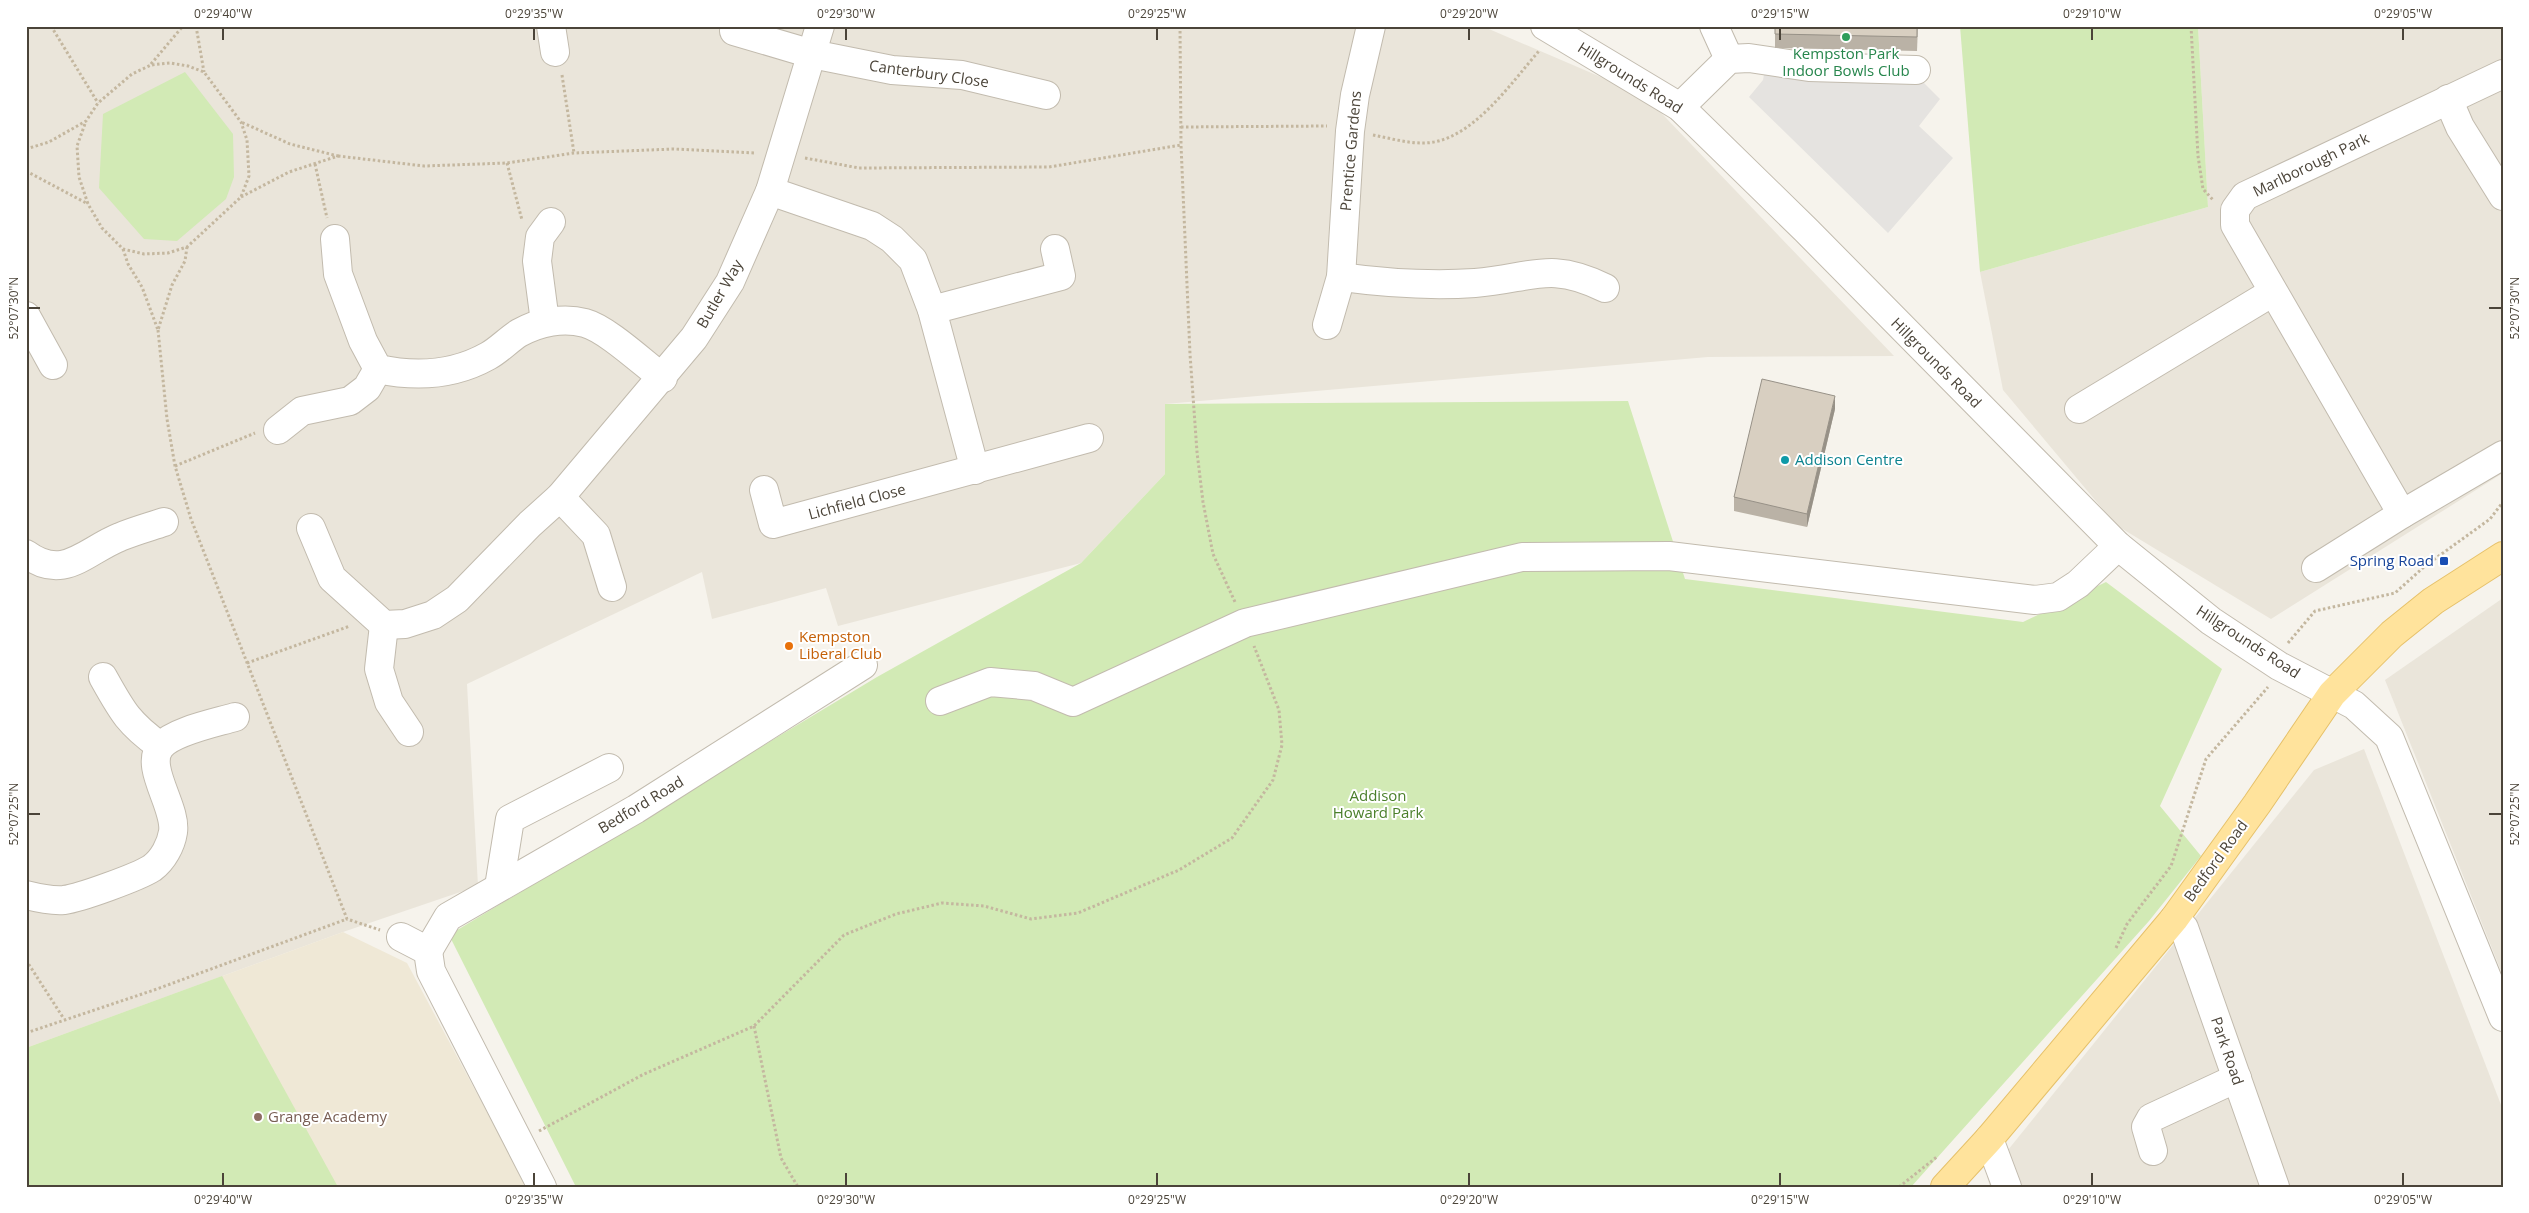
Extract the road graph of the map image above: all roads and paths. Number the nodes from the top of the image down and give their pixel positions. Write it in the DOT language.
graph roads {
  1 [pos="50,26"];
  2 [pos="183,26"];
  3 [pos="196,26"];
  4 [pos="820,26"];
  5 [pos="1180,26"];
  6 [pos="1371,26"];
  7 [pos="1714,26"];
  8 [pos="2192,26"];
  9 [pos="1551,29"];
  10 [pos="734,31"];
  11 [pos="553,39"];
  12 [pos="812,54"];
  13 [pos="1729,59"];
  14 [pos="151,65"];
  15 [pos="1916,70"];
  16 [pos="204,72"];
  17 [pos="2503,74"];
  18 [pos="1046,95"];
  19 [pos="2448,99"];
  20 [pos="98,104"];
  21 [pos="1680,107"];
  22 [pos="86,121"];
  23 [pos="241,122"];
  24 [pos="1182,127"];
  25 [pos="1350,131"];
  26 [pos="26,149"];
  27 [pos="574,153"];
  28 [pos="507,163"];
  29 [pos="315,164"];
  30 [pos="26,171"];
  31 [pos="770,191"];
  32 [pos="2503,196"];
  33 [pos="241,197"];
  34 [pos="88,204"];
  35 [pos="2235,210"];
  36 [pos="538,230"];
  37 [pos="335,239"];
  38 [pos="187,247"];
  39 [pos="123,249"];
  40 [pos="1054,249"];
  41 [pos="1341,277"];
  42 [pos="1604,288"];
  43 [pos="2273,292"];
  44 [pos="932,310"];
  45 [pos="26,316"];
  46 [pos="545,322"];
  47 [pos="1327,325"];
  48 [pos="158,330"];
  49 [pos="53,365"];
  50 [pos="378,369"];
  51 [pos="663,378"];
  52 [pos="2079,409"];
  53 [pos="278,430"];
  54 [pos="1089,438"];
  55 [pos="2503,455"];
  56 [pos="175,466"];
  57 [pos="975,470"];
  58 [pos="764,490"];
  59 [pos="560,497"];
  60 [pos="2503,502"];
  61 [pos="2402,514"];
  62 [pos="164,522"];
  63 [pos="311,528"];
  64 [pos="2118,546"];
  65 [pos="26,554"];
  66 [pos="2503,556"];
  67 [pos="2316,568"];
  68 [pos="612,587"];
  69 [pos="1245,623"];
  70 [pos="384,626"];
  71 [pos="2287,645"];
  72 [pos="247,663"];
  73 [pos="864,665"];
  74 [pos="103,677"];
  75 [pos="2270,685"];
  76 [pos="2332,694"];
  77 [pos="940,701"];
  78 [pos="234,716"];
  79 [pos="409,732"];
  80 [pos="160,746"];
  81 [pos="608,768"];
  82 [pos="499,887"];
  83 [pos="26,895"];
  84 [pos="347,919"];
  85 [pos="2174,919"];
  86 [pos="401,937"];
  87 [pos="428,951"];
  88 [pos="2112,956"];
  89 [pos="26,960"];
  90 [pos="2503,1017"];
  91 [pos="64,1018"];
  92 [pos="754,1026"];
  93 [pos="26,1033"];
  94 [pos="2237,1078"];
  95 [pos="1989,1139"];
  96 [pos="519,1142"];
  97 [pos="1944,1151"];
  98 [pos="2154,1151"];
  99 [pos="542,1187"];
  100 [pos="798,1187"];
  101 [pos="1899,1187"];
  102 [pos="1945,1187"];
  103 [pos="2006,1187"];
  104 [pos="2275,1187"];
  1 -- 20 [label="path"];
  2 -- 14 [label="path"];
  3 -- 16 [label="path"];
  4 -- 12 [label="street, Butler Way"];
  5 -- 24 [label="path"];
  6 -- 25 [label="street, Prentice Gardens"];
  7 -- 13 [label="street"];
  8 -- 35 [label="path"];
  9 -- 21 [label="street, Hillgrounds Road"];
  9 -- 25 [label="path"];
  10 -- 12 [label="street"];
  11 -- 27 [label="path"];
  12 -- 18 [label="street, Canterbury Close"];
  12 -- 31 [label="street, Butler Way"];
  13 -- 15 [label="street"];
  13 -- 21 [label="street"];
  14 -- 16 [label="path"];
  14 -- 20 [label="path"];
  16 -- 23 [label="path"];
  17 -- 19 [label="street, Marlborough Park"];
  19 -- 32 [label="street"];
  19 -- 35 [label="street, Marlborough Park"];
  20 -- 22 [label="path"];
  21 -- 64 [label="street, Hillgrounds Road"];
  22 -- 26 [label="path"];
  22 -- 34 [label="path"];
  23 -- 29 [label="path"];
  23 -- 33 [label="path"];
  24 -- 25 [label="path"];
  24 -- 69 [label="path"];
  25 -- 41 [label="street, Prentice Gardens"];
  28 -- 36 [label="path"];
  29 -- 33 [label="path"];
  29 -- 37 [label="path"];
  30 -- 34 [label="path"];
  31 -- 44 [label="street"];
  31 -- 51 [label="street, Butler Way"];
  33 -- 38 [label="path"];
  34 -- 39 [label="path"];
  35 -- 43 [label="street"];
  36 -- 46 [label="street"];
  37 -- 50 [label="street"];
  38 -- 39 [label="path"];
  38 -- 48 [label="path"];
  39 -- 48 [label="path"];
  40 -- 44 [label="street"];
  41 -- 42 [label="street"];
  41 -- 47 [label="street, Prentice Gardens"];
  43 -- 52 [label="street"];
  43 -- 61 [label="street"];
  44 -- 57 [label="street"];
  45 -- 49 [label="street"];
  46 -- 50 [label="street"];
  46 -- 51 [label="street"];
  48 -- 56 [label="path"];
  50 -- 53 [label="street"];
  51 -- 59 [label="street, Butler Way"];
  53 -- 56 [label="path"];
  54 -- 57 [label="street, Lichfield Close"];
  55 -- 61 [label="street"];
  56 -- 72 [label="path"];
  57 -- 58 [label="street, Lichfield Close"];
  59 -- 68 [label="street"];
  59 -- 70 [label="street, Butler Way"];
  60 -- 71 [label="path"];
  61 -- 67 [label="street"];
  62 -- 65 [label="street"];
  63 -- 70 [label="street"];
  64 -- 69 [label="street"];
  64 -- 76 [label="street, Hillgrounds Road"];
  66 -- 76 [label="main road, Bedford Road"];
  69 -- 77 [label="street"];
  69 -- 92 [label="path"];
  70 -- 72 [label="path"];
  70 -- 79 [label="street"];
  72 -- 84 [label="path"];
  73 -- 82 [label="street, Bedford Road"];
  74 -- 80 [label="street"];
  75 -- 88 [label="path"];
  76 -- 85 [label="main road, Bedford Road"];
  76 -- 90 [label="street"];
  78 -- 80 [label="street"];
  80 -- 83 [label="street"];
  81 -- 82 [label="street"];
  82 -- 87 [label="street, Bedford Road"];
  84 -- 86 [label="path"];
  84 -- 91 [label="path"];
  85 -- 94 [label="street, Park Road"];
  85 -- 95 [label="main road, Bedford Road"];
  86 -- 87 [label="street"];
  87 -- 96 [label="street"];
  89 -- 91 [label="path"];
  91 -- 93 [label="path"];
  92 -- 96 [label="path"];
  92 -- 100 [label="path"];
  94 -- 98 [label="street"];
  94 -- 104 [label="street, Park Road"];
  95 -- 102 [label="main road, Bedford Road"];
  95 -- 103 [label="street"];
  96 -- 99 [label="street"];
  97 -- 101 [label="path"];
}
